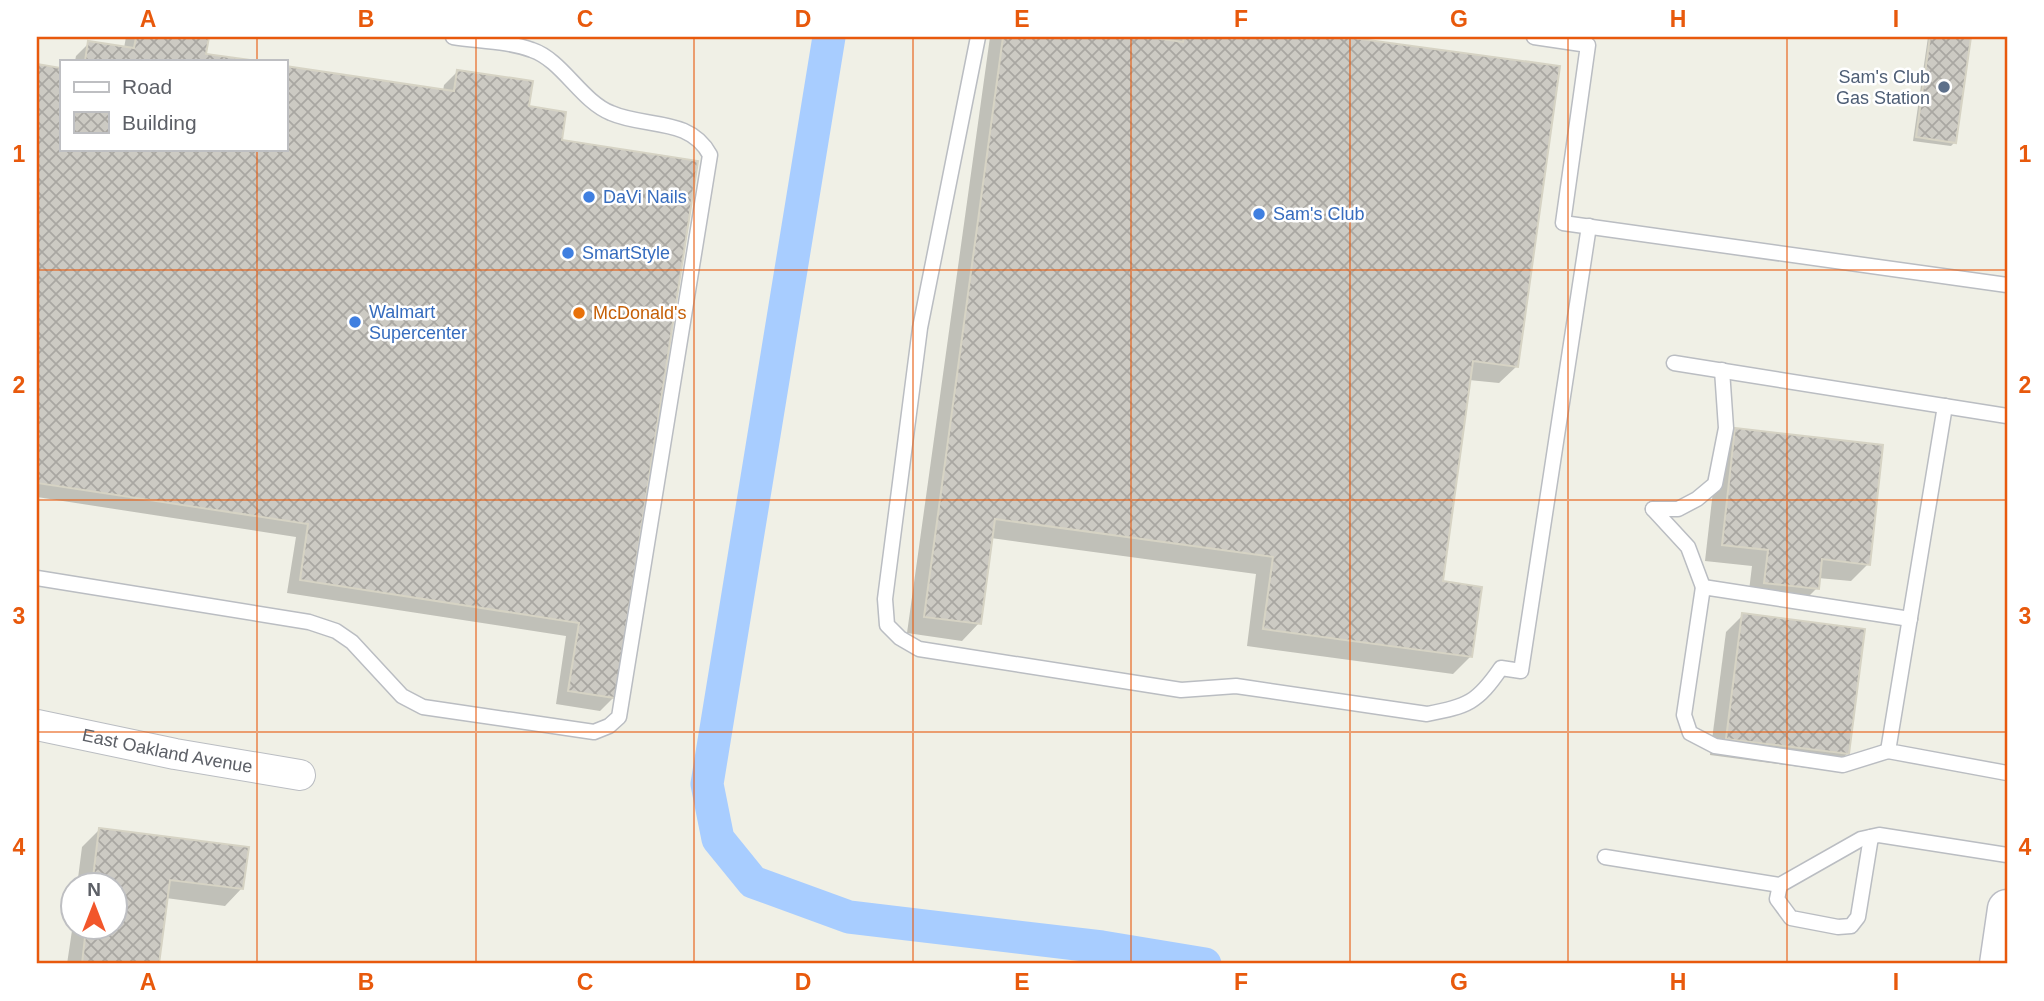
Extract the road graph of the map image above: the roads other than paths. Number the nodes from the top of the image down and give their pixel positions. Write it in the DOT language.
graph roads {
  1 [pos="453,37"];
  2 [pos="978,37"];
  3 [pos="1534,37"];
  4 [pos="1588,226"];
  5 [pos="2007,285"];
  6 [pos="1674,363"];
  7 [pos="1722,370"];
  8 [pos="1945,406"];
  9 [pos="2007,416"];
  10 [pos="37,578"];
  11 [pos="1703,587"];
  12 [pos="1910,619"];
  13 [pos="37,725"];
  14 [pos="1888,751"];
  15 [pos="2007,773"];
  16 [pos="300,775"];
  17 [pos="1871,837"];
  18 [pos="2007,855"];
  19 [pos="1605,857"];
  20 [pos="1780,885"];
  21 [pos="2007,909"];
  22 [pos="1999,964"];
  1 -- 10 [label="lane"];
  2 -- 4 [label="lane"];
  3 -- 4 [label="lane"];
  4 -- 5 [label="lane"];
  6 -- 7 [label="lane"];
  7 -- 8 [label="lane"];
  7 -- 11 [label="lane"];
  8 -- 9 [label="lane"];
  8 -- 12 [label="lane"];
  11 -- 12 [label="lane"];
  11 -- 14 [label="lane"];
  12 -- 14 [label="lane"];
  13 -- 16 [label="street, East Oakland Avenue"];
  14 -- 15 [label="lane"];
  17 -- 18 [label="lane"];
  17 -- 20 [label="lane"];
  17 -- 20 [label="lane"];
  19 -- 20 [label="lane"];
  21 -- 22 [label="main road"];
}
